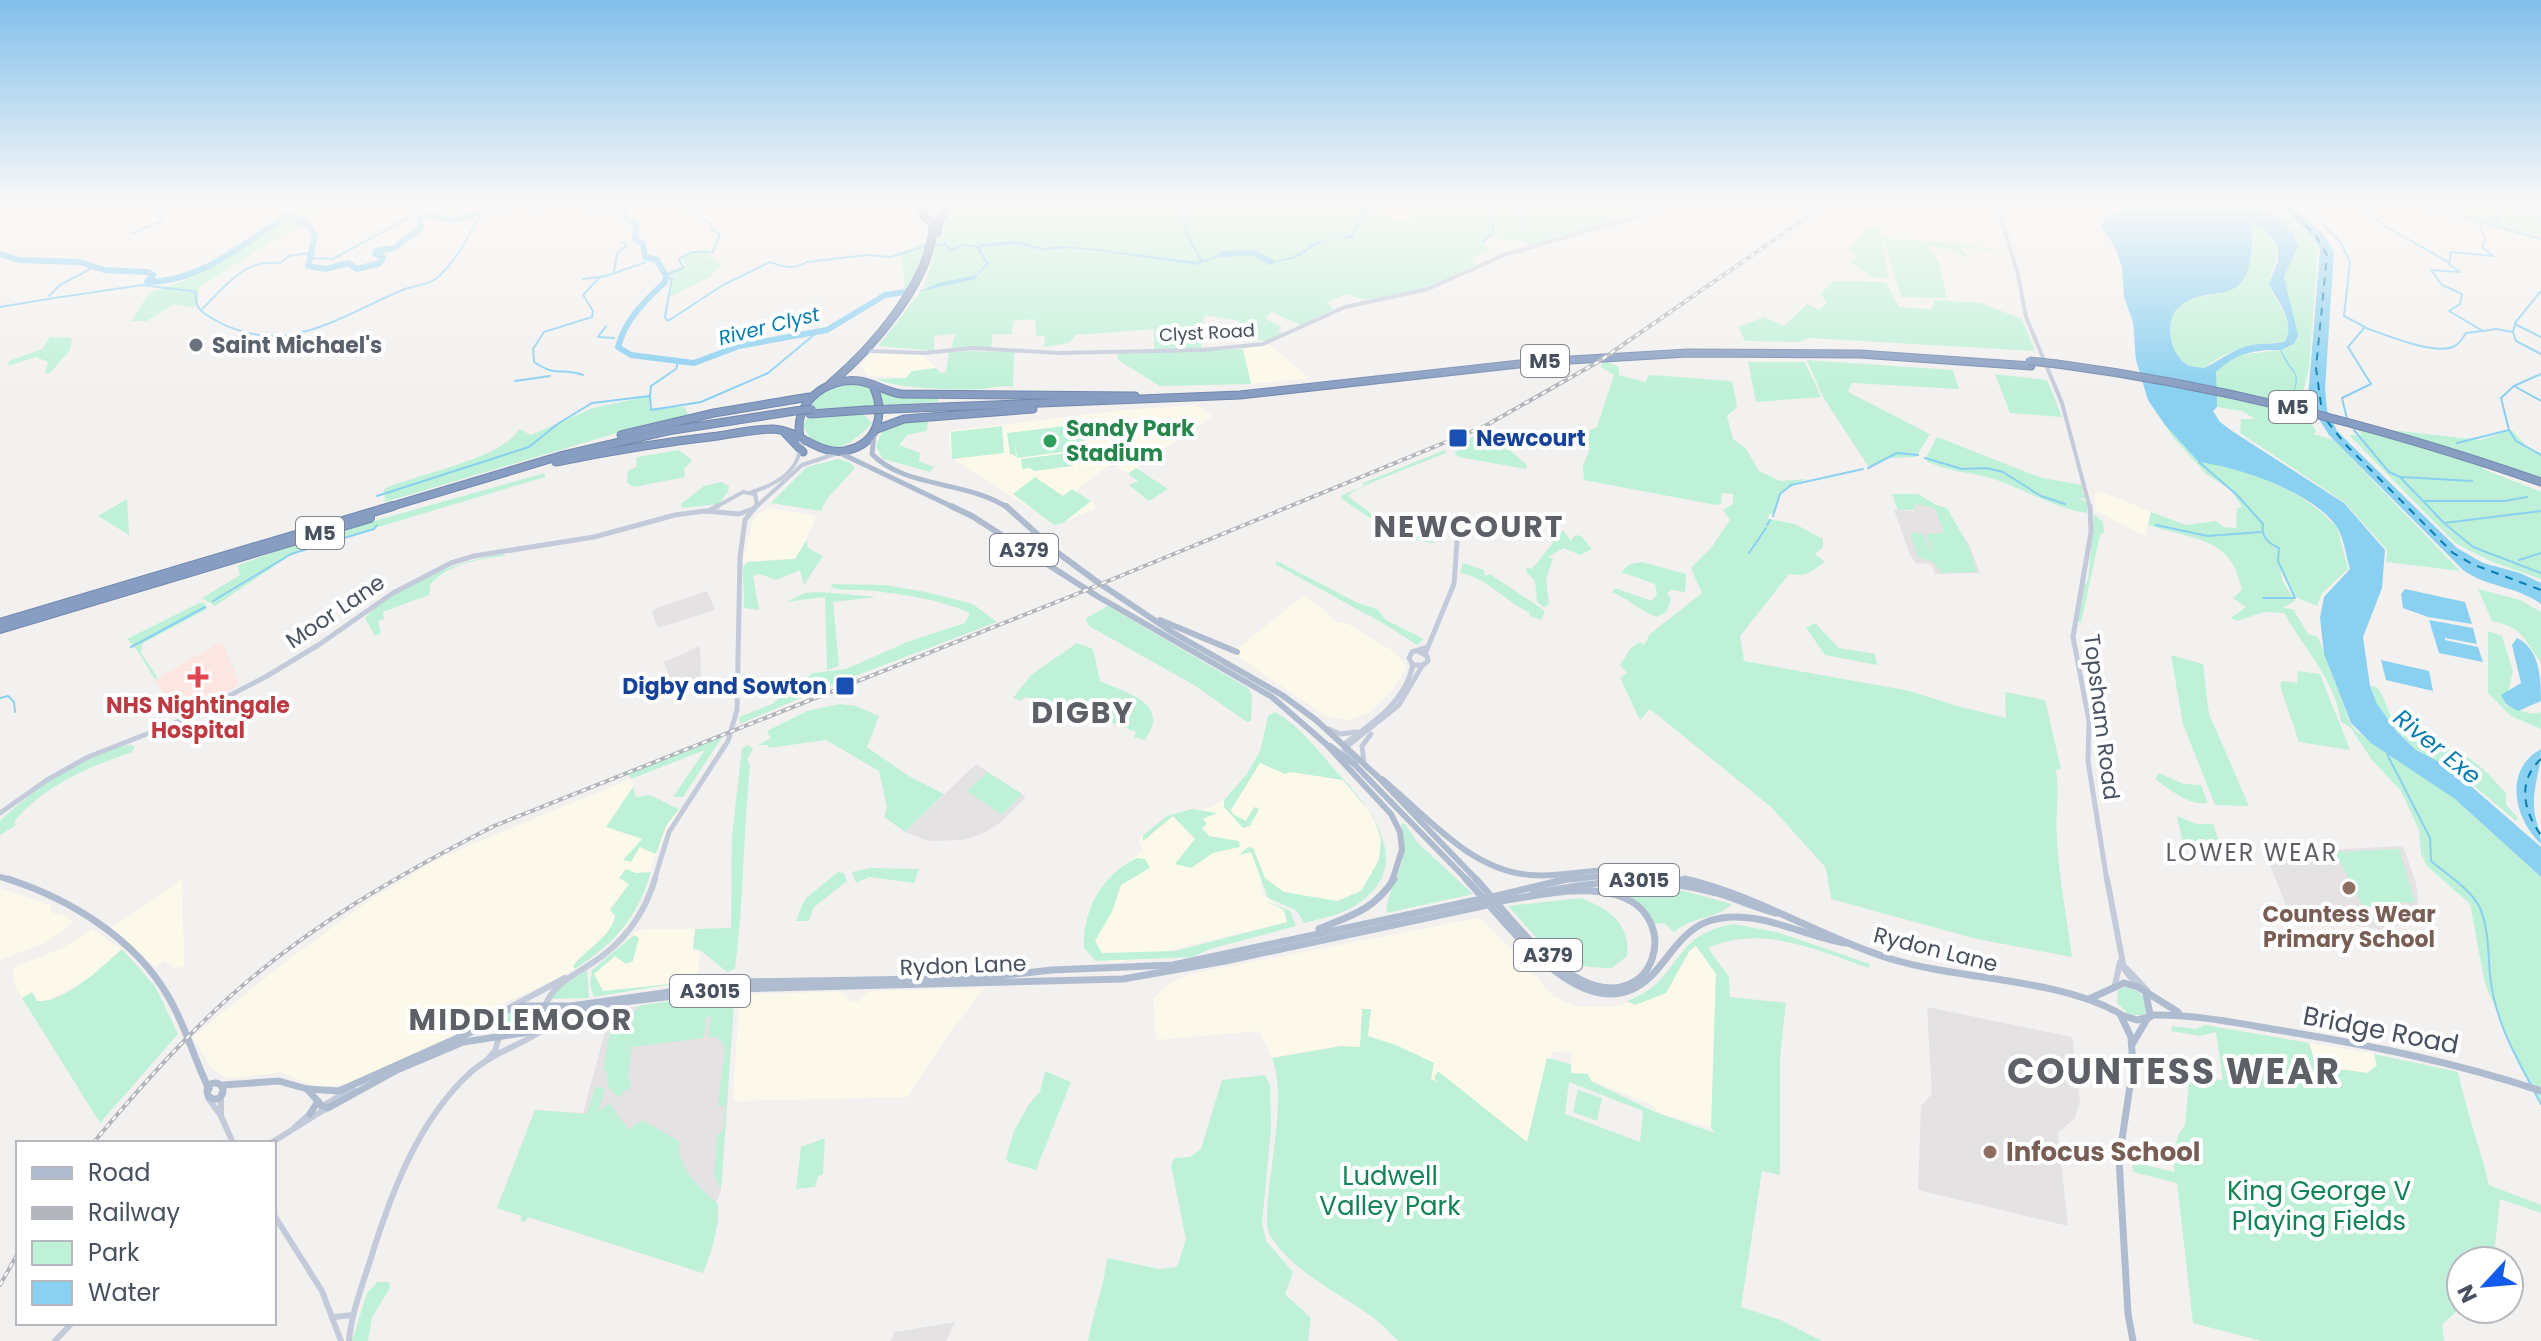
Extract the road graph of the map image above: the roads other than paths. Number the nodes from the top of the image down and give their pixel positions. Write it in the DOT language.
graph roads {
  1 [pos="924,267"];
  2 [pos="1477,267"];
  3 [pos="2016,267"];
  4 [pos="912,291"];
  5 [pos="873,348"];
  6 [pos="861,381"];
  7 [pos="874,388"];
  8 [pos="823,389"];
  9 [pos="809,397"];
  10 [pos="1136,398"];
  11 [pos="794,413"];
  12 [pos="772,429"];
  13 [pos="875,431"];
  14 [pos="800,437"];
  15 [pos="803,452"];
  16 [pos="840,453"];
  17 [pos="556,462"];
  18 [pos="502,472"];
  19 [pos="2541,484"];
  20 [pos="752,492"];
  21 [pos="726,502"];
  22 [pos="755,507"];
  23 [pos="705,511"];
  24 [pos="732,514"];
  25 [pos="742,530"];
  26 [pos="1457,542"];
  27 [pos="1142,612"];
  28 [pos="0,626"];
  29 [pos="1425,651"];
  30 [pos="1237,652"];
  31 [pos="1413,665"];
  32 [pos="1422,666"];
  33 [pos="1386,719"];
  34 [pos="1324,727"];
  35 [pos="1363,729"];
  36 [pos="1326,744"];
  37 [pos="1343,747"];
  38 [pos="1367,767"];
  39 [pos="0,815"];
  40 [pos="0,871"];
  41 [pos="1651,874"];
  42 [pos="0,877"];
  43 [pos="11,880"];
  44 [pos="1504,898"];
  45 [pos="1381,899"];
  46 [pos="1780,914"];
  47 [pos="1384,922"];
  48 [pos="1300,937"];
  49 [pos="1845,943"];
  50 [pos="2121,962"];
  51 [pos="584,969"];
  52 [pos="2113,986"];
  53 [pos="2139,988"];
  54 [pos="2089,999"];
  55 [pos="2157,1000"];
  56 [pos="545,1006"];
  57 [pos="504,1011"];
  58 [pos="2119,1013"];
  59 [pos="2183,1014"];
  60 [pos="2149,1019"];
  61 [pos="543,1028"];
  62 [pos="499,1037"];
  63 [pos="2132,1045"];
  64 [pos="487,1060"];
  65 [pos="201,1068"];
  66 [pos="358,1085"];
  67 [pos="221,1089"];
  68 [pos="307,1089"];
  69 [pos="2541,1091"];
  70 [pos="208,1093"];
  71 [pos="323,1105"];
  72 [pos="310,1114"];
  73 [pos="221,1116"];
  74 [pos="295,1127"];
  75 [pos="232,1141"];
  76 [pos="274,1141"];
  77 [pos="276,1218"];
  78 [pos="353,1315"];
  79 [pos="334,1317"];
  80 [pos="70,1325"];
  81 [pos="55,1341"];
  82 [pos="341,1341"];
  83 [pos="349,1341"];
  84 [pos="2133,1341"];
  1 -- 4 [label="highway"];
  2 -- 5 [label="street, Clyst Road"];
  3 -- 50 [label="street, Topsham Road"];
  4 -- 5 [label="highway"];
  4 -- 8 [label="highway"];
  5 -- 6 [label="highway"];
  6 -- 7 [label="highway"];
  6 -- 8 [label="highway"];
  7 -- 10 [label="highway, M5"];
  7 -- 13 [label="highway"];
  8 -- 9 [label="highway"];
  9 -- 14 [label="highway"];
  9 -- 18 [label="highway, M5"];
  10 -- 11 [label="highway, M5, bridge"];
  10 -- 13 [label="highway, M5"];
  10 -- 19 [label="highway, M5, bridge"];
  11 -- 17 [label="highway, M5"];
  11 -- 18 [label="highway, M5"];
  12 -- 14 [label="highway, M5"];
  12 -- 15 [label="highway"];
  12 -- 17 [label="highway, M5"];
  13 -- 16 [label="highway"];
  13 -- 27 [label="main road, A379"];
  14 -- 15 [label="street"];
  14 -- 16 [label="highway"];
  15 -- 20 [label="street, Moor Lane"];
  16 -- 22 [label="street"];
  16 -- 36 [label="main road, A379"];
  17 -- 28 [label="highway, M5"];
  18 -- 28 [label="highway, M5"];
  20 -- 21 [label="street, Moor Lane"];
  20 -- 22 [label="street"];
  21 -- 23 [label="street, Moor Lane"];
  21 -- 24 [label="street"];
  22 -- 24 [label="street"];
  22 -- 25 [label="street"];
  23 -- 24 [label="street, Moor Lane"];
  23 -- 39 [label="street, Moor Lane"];
  24 -- 25 [label="street"];
  25 -- 51 [label="street"];
  26 -- 29 [label="street"];
  27 -- 30 [label="main road, A379"];
  27 -- 34 [label="main road, A379"];
  29 -- 31 [label="street"];
  29 -- 32 [label="street"];
  31 -- 32 [label="street"];
  31 -- 35 [label="street"];
  32 -- 33 [label="street"];
  33 -- 37 [label="street"];
  33 -- 38 [label="street"];
  34 -- 35 [label="street"];
  34 -- 37 [label="main road, A379"];
  35 -- 37 [label="street"];
  36 -- 37 [label="main road, A379"];
  36 -- 45 [label="main road"];
  37 -- 38 [label="main road, A379"];
  37 -- 49 [label="main road, A379"];
  38 -- 41 [label="main road, A379"];
  38 -- 44 [label="main road, A379"];
  40 -- 43 [label="main road"];
  41 -- 44 [label="main road, Rydon Lane / A3015"];
  41 -- 46 [label="main road, Rydon Lane / A379"];
  42 -- 43 [label="main road"];
  43 -- 65 [label="main road"];
  44 -- 46 [label="main road, Rydon Lane / A3015"];
  44 -- 47 [label="main road, Rydon Lane / A3015, bridge"];
  45 -- 47 [label="main road"];
  45 -- 48 [label="main road, A3015"];
  46 -- 49 [label="main road, Rydon Lane / A379"];
  47 -- 48 [label="main road, Rydon Lane / A3015"];
  47 -- 61 [label="main road, Rydon Lane / A3015"];
  48 -- 56 [label="main road, Rydon Lane / A3015"];
  49 -- 54 [label="main road, Rydon Lane / A379"];
  50 -- 52 [label="street, Topsham Road"];
  50 -- 53 [label="street, Topsham Road"];
  50 -- 55 [label="street"];
  51 -- 56 [label="street"];
  51 -- 57 [label="street"];
  52 -- 53 [label="main road"];
  52 -- 54 [label="main road"];
  52 -- 58 [label="main road"];
  53 -- 55 [label="main road, A379"];
  53 -- 60 [label="main road"];
  54 -- 58 [label="main road, Rydon Lane / A379"];
  55 -- 59 [label="main road, A379"];
  56 -- 57 [label="main road, Rydon Lane"];
  56 -- 61 [label="main road"];
  57 -- 62 [label="main road"];
  57 -- 66 [label="main road"];
  58 -- 60 [label="main road, A379"];
  58 -- 63 [label="main road"];
  59 -- 60 [label="main road, A379"];
  59 -- 69 [label="main road, Bridge Road / A379"];
  60 -- 63 [label="main road"];
  61 -- 62 [label="main road, Rydon Lane"];
  61 -- 64 [label="street"];
  62 -- 64 [label="street"];
  62 -- 71 [label="main road, Rydon Lane"];
  63 -- 84 [label="main road"];
  64 -- 78 [label="street"];
  65 -- 67 [label="main road"];
  65 -- 70 [label="main road"];
  66 -- 68 [label="main road"];
  66 -- 71 [label="street"];
  67 -- 68 [label="main road"];
  67 -- 70 [label="main road"];
  67 -- 73 [label="street"];
  68 -- 71 [label="main road"];
  70 -- 73 [label="street"];
  71 -- 72 [label="main road"];
  71 -- 74 [label="street"];
  72 -- 74 [label="street"];
  73 -- 75 [label="street"];
  74 -- 76 [label="street"];
  77 -- 79 [label="street"];
  78 -- 79 [label="street"];
  78 -- 83 [label="street"];
  79 -- 82 [label="street"];
  80 -- 81 [label="street"];
}
